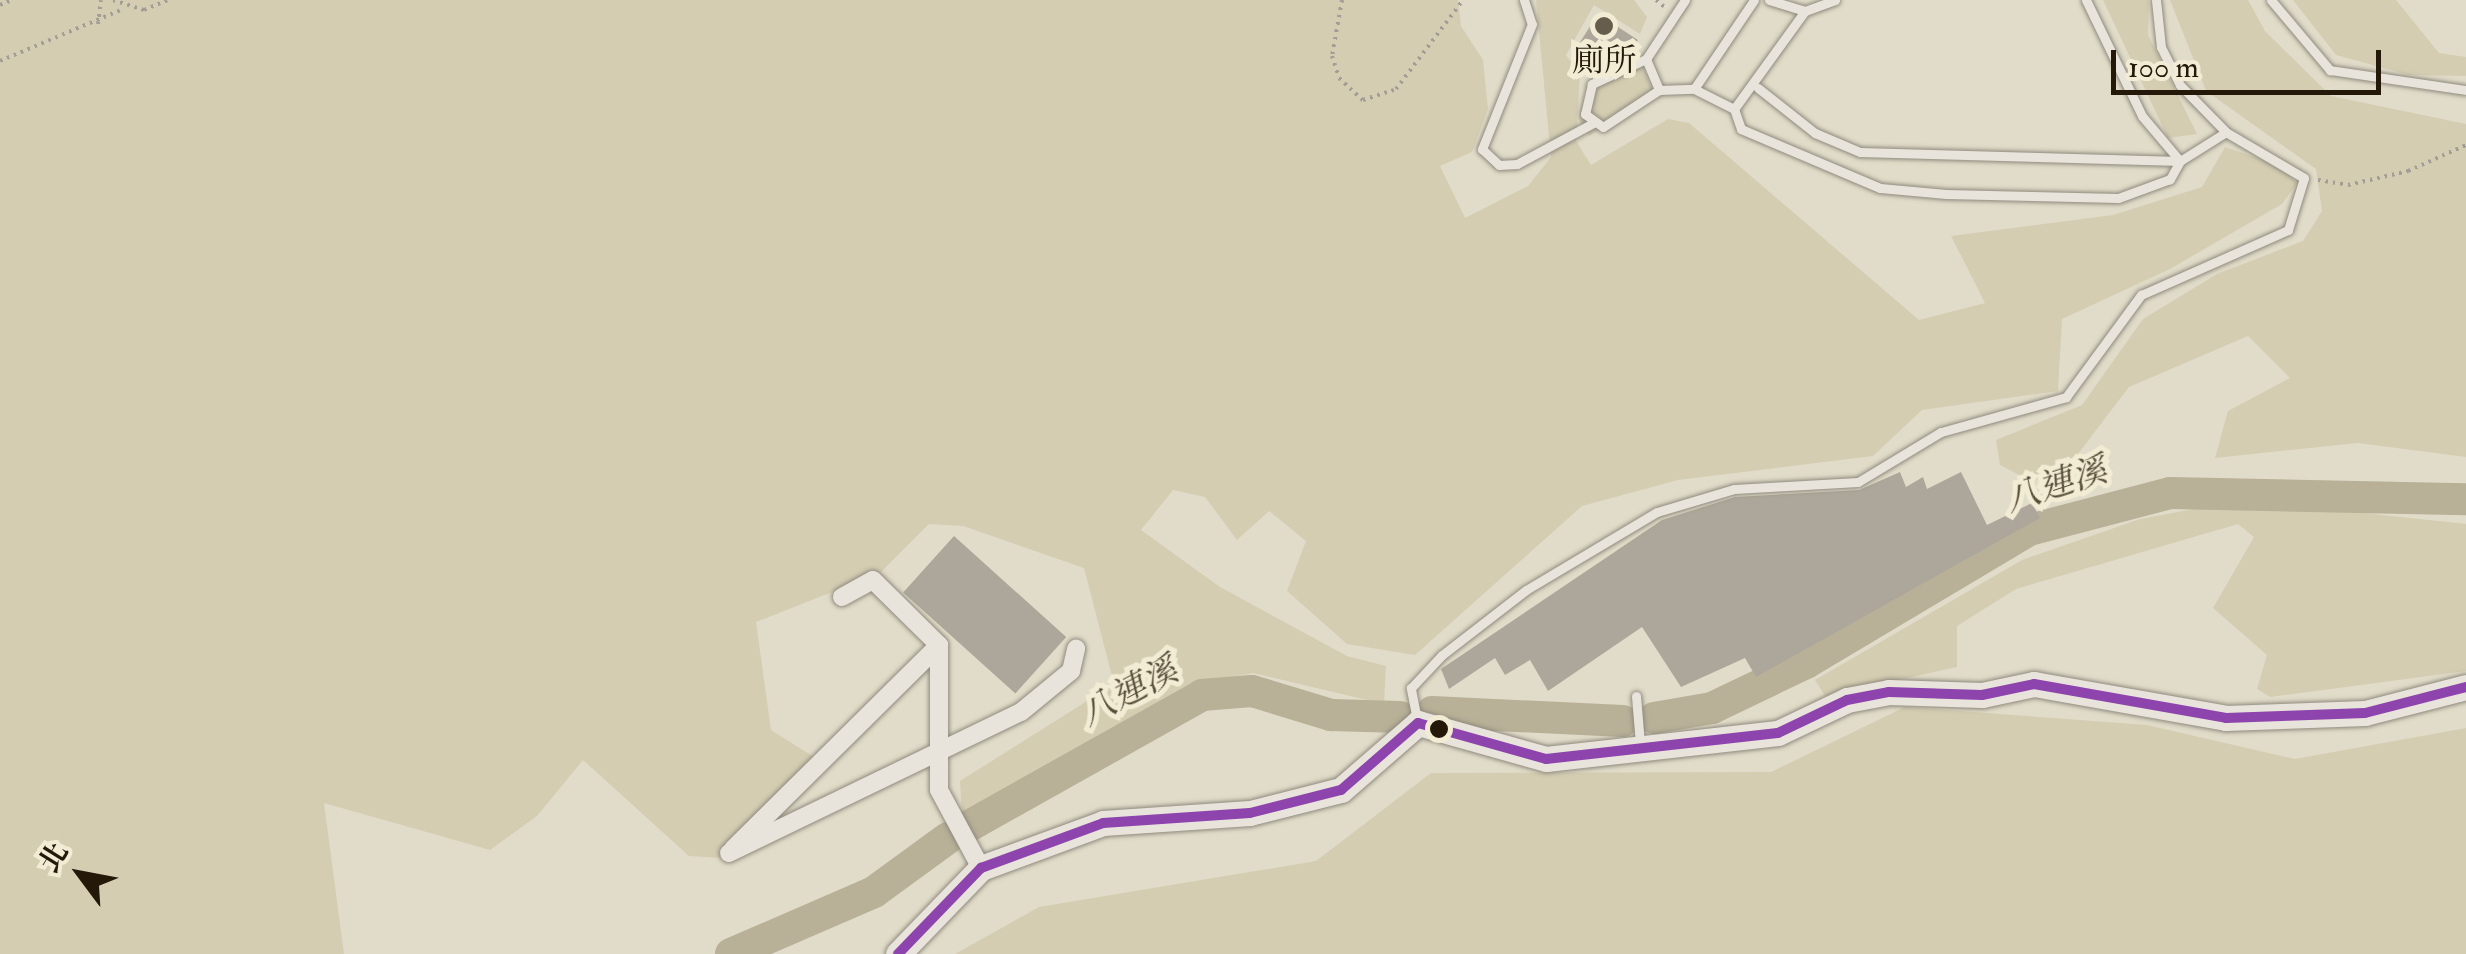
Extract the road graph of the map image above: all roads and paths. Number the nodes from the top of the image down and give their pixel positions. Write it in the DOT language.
graph roads {
  1 [pos="12,0"];
  2 [pos="101,0"];
  3 [pos="113,0"];
  4 [pos="168,0"];
  5 [pos="1342,0"];
  6 [pos="1464,0"];
  7 [pos="1524,0"];
  8 [pos="1685,0"];
  9 [pos="1754,0"];
  10 [pos="1769,0"];
  11 [pos="1835,0"];
  12 [pos="2086,0"];
  13 [pos="2156,0"];
  14 [pos="2271,0"];
  15 [pos="0,5"];
  16 [pos="123,9"];
  17 [pos="1805,11"];
  18 [pos="98,24"];
  19 [pos="1646,59"];
  20 [pos="0,60"];
  21 [pos="1758,88"];
  22 [pos="1659,90"];
  23 [pos="1694,90"];
  24 [pos="2466,90"];
  25 [pos="1734,109"];
  26 [pos="1593,123"];
  27 [pos="2226,132"];
  28 [pos="2466,145"];
  29 [pos="2180,161"];
  30 [pos="2304,178"];
  31 [pos="842,597"];
  32 [pos="939,646"];
  33 [pos="1076,649"];
  34 [pos="2466,688"];
  35 [pos="1636,696"];
  36 [pos="1418,723"];
  37 [pos="1640,752"];
  38 [pos="940,758"];
  39 [pos="981,868"];
  40 [pos="898,954"];
  1 -- 15 [label="path"];
  2 -- 18 [label="path"];
  3 -- 16 [label="path"];
  4 -- 16 [label="path"];
  5 -- 6 [label="path"];
  7 -- 26 [label="lane"];
  8 -- 19 [label="lane"];
  9 -- 23 [label="lane"];
  10 -- 17 [label="lane"];
  11 -- 17 [label="lane"];
  12 -- 29 [label="lane"];
  13 -- 27 [label="lane"];
  14 -- 24 [label="lane"];
  16 -- 18 [label="path"];
  17 -- 21 [label="lane"];
  18 -- 20 [label="path"];
  19 -- 22 [label="lane"];
  19 -- 26 [label="lane"];
  21 -- 25 [label="lane"];
  21 -- 29 [label="lane"];
  22 -- 23 [label="lane"];
  22 -- 26 [label="lane"];
  23 -- 25 [label="lane"];
  25 -- 29 [label="lane"];
  27 -- 29 [label="lane"];
  27 -- 30 [label="lane"];
  28 -- 30 [label="path"];
  30 -- 36 [label="lane"];
  31 -- 32 [label="street"];
  32 -- 38 [label="street"];
  32 -- 38 [label="street"];
  33 -- 38 [label="street"];
  34 -- 37 [label="street"];
  35 -- 37 [label="lane"];
  36 -- 37 [label="street"];
  36 -- 39 [label="street"];
  38 -- 39 [label="street"];
  39 -- 40 [label="street"];
}
